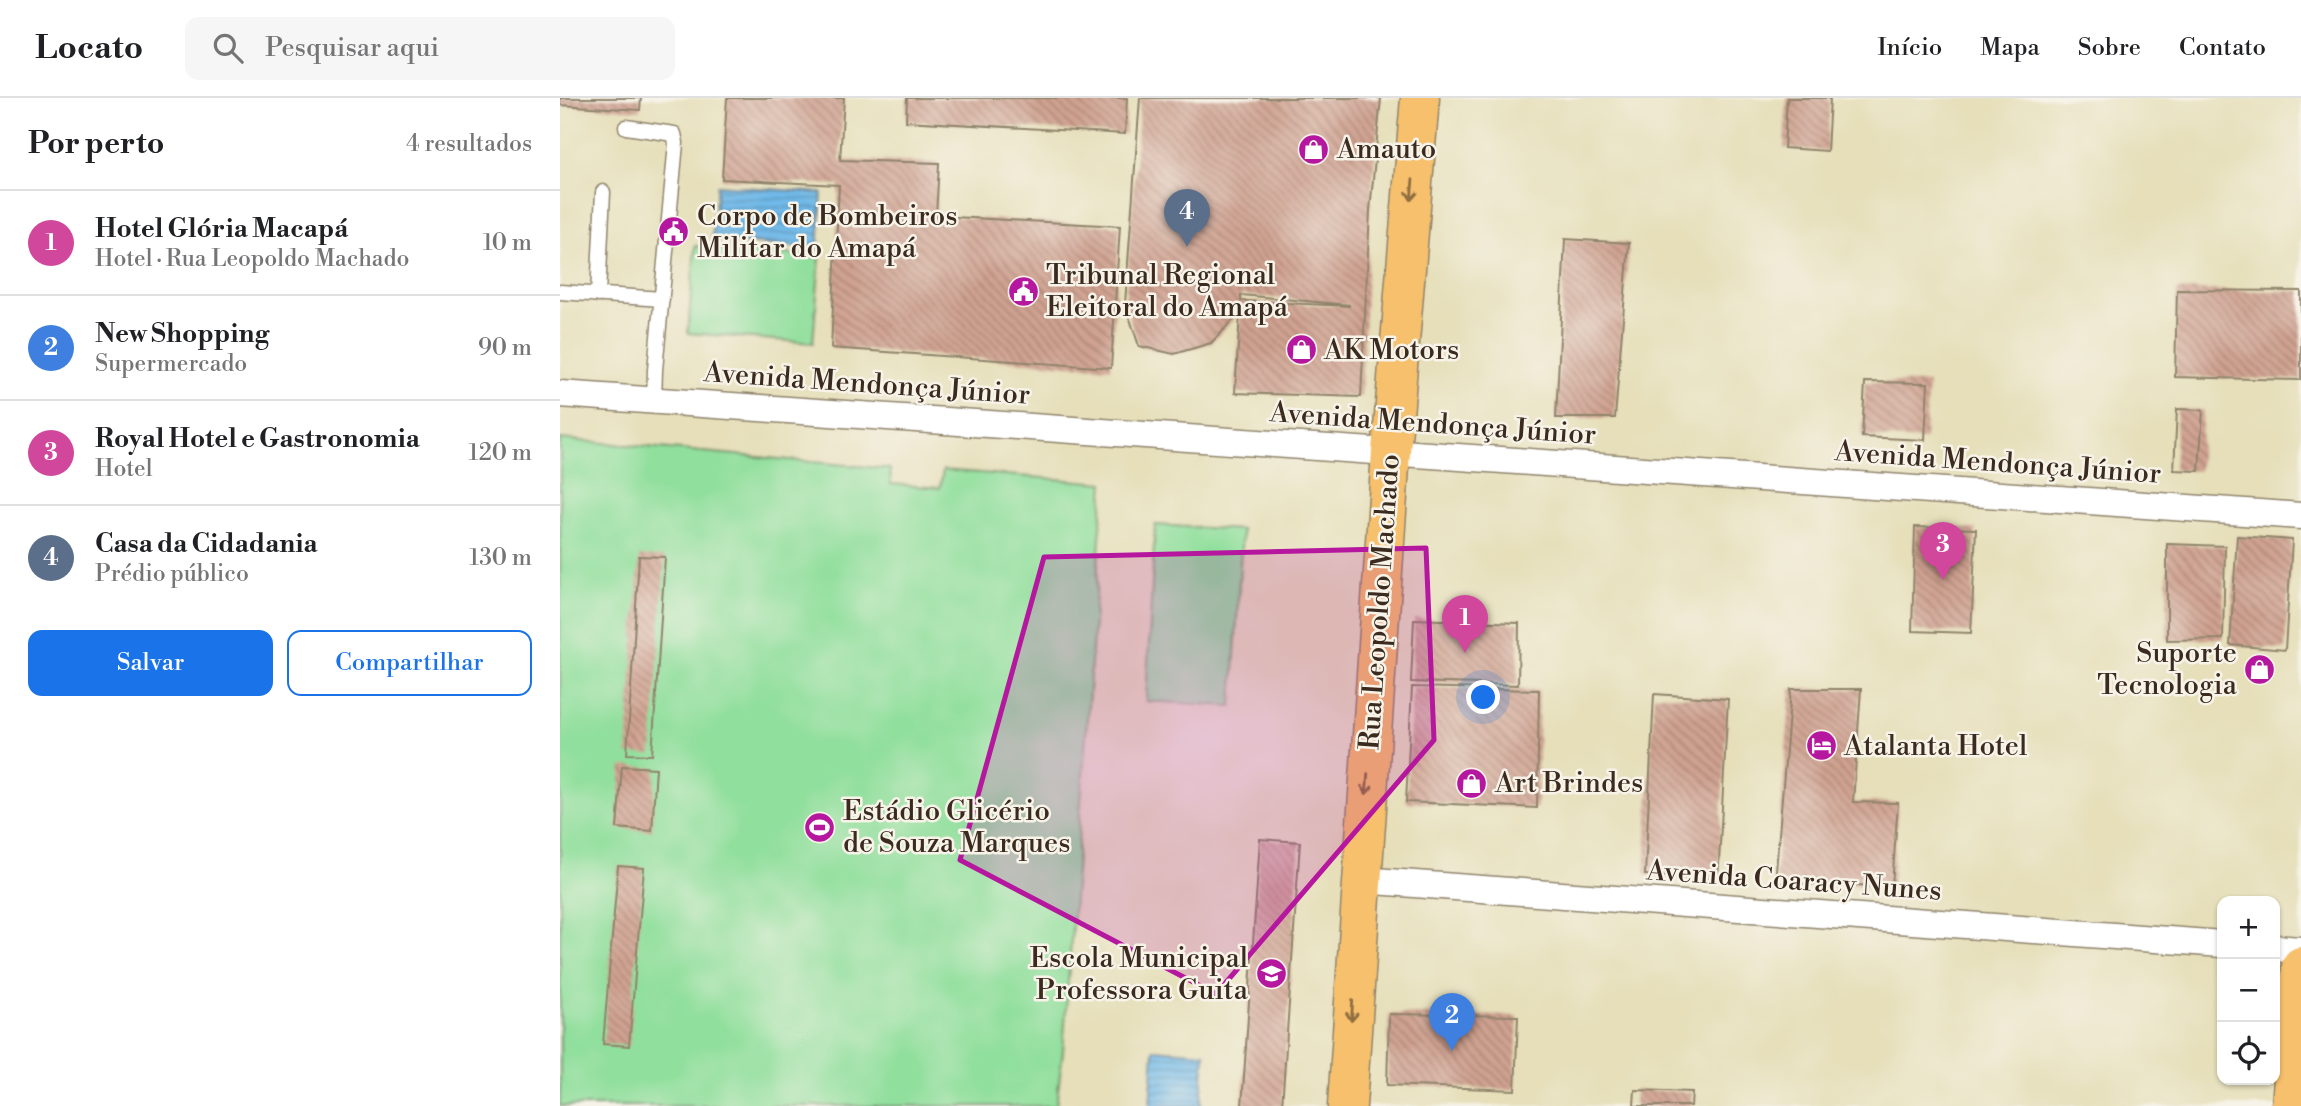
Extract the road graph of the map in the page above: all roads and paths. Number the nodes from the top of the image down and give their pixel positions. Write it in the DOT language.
graph roads {
  1 [pos="1420,98"];
  2 [pos="626,127"];
  3 [pos="603,192"];
  4 [pos="560,292"];
  5 [pos="598,295"];
  6 [pos="662,299"];
  7 [pos="560,394"];
  8 [pos="654,401"];
  9 [pos="1391,453"];
  10 [pos="2301,516"];
  11 [pos="1361,880"];
  12 [pos="2217,944"];
  13 [pos="2280,948"];
  14 [pos="2301,950"];
  15 [pos="2301,966"];
  16 [pos="1346,1106"];
  17 [pos="2291,1106"];
  1 -- 9 [label="main road, Rua Leopoldo Machado, one-way"];
  2 -- 6 [label="lane"];
  3 -- 5 [label="lane"];
  4 -- 5 [label="lane"];
  5 -- 6 [label="lane"];
  6 -- 8 [label="lane"];
  7 -- 8 [label="street, Avenida Mendonça Júnior"];
  8 -- 9 [label="street, Avenida Mendonça Júnior"];
  9 -- 10 [label="street, Avenida Mendonça Júnior"];
  9 -- 11 [label="main road, Rua Leopoldo Machado, one-way"];
  11 -- 12 [label="street, Avenida Coaracy Nunes"];
  11 -- 16 [label="main road, Rua Leopoldo Machado, one-way"];
  13 -- 14 [label="street"];
  15 -- 17 [label="main road"];
}
